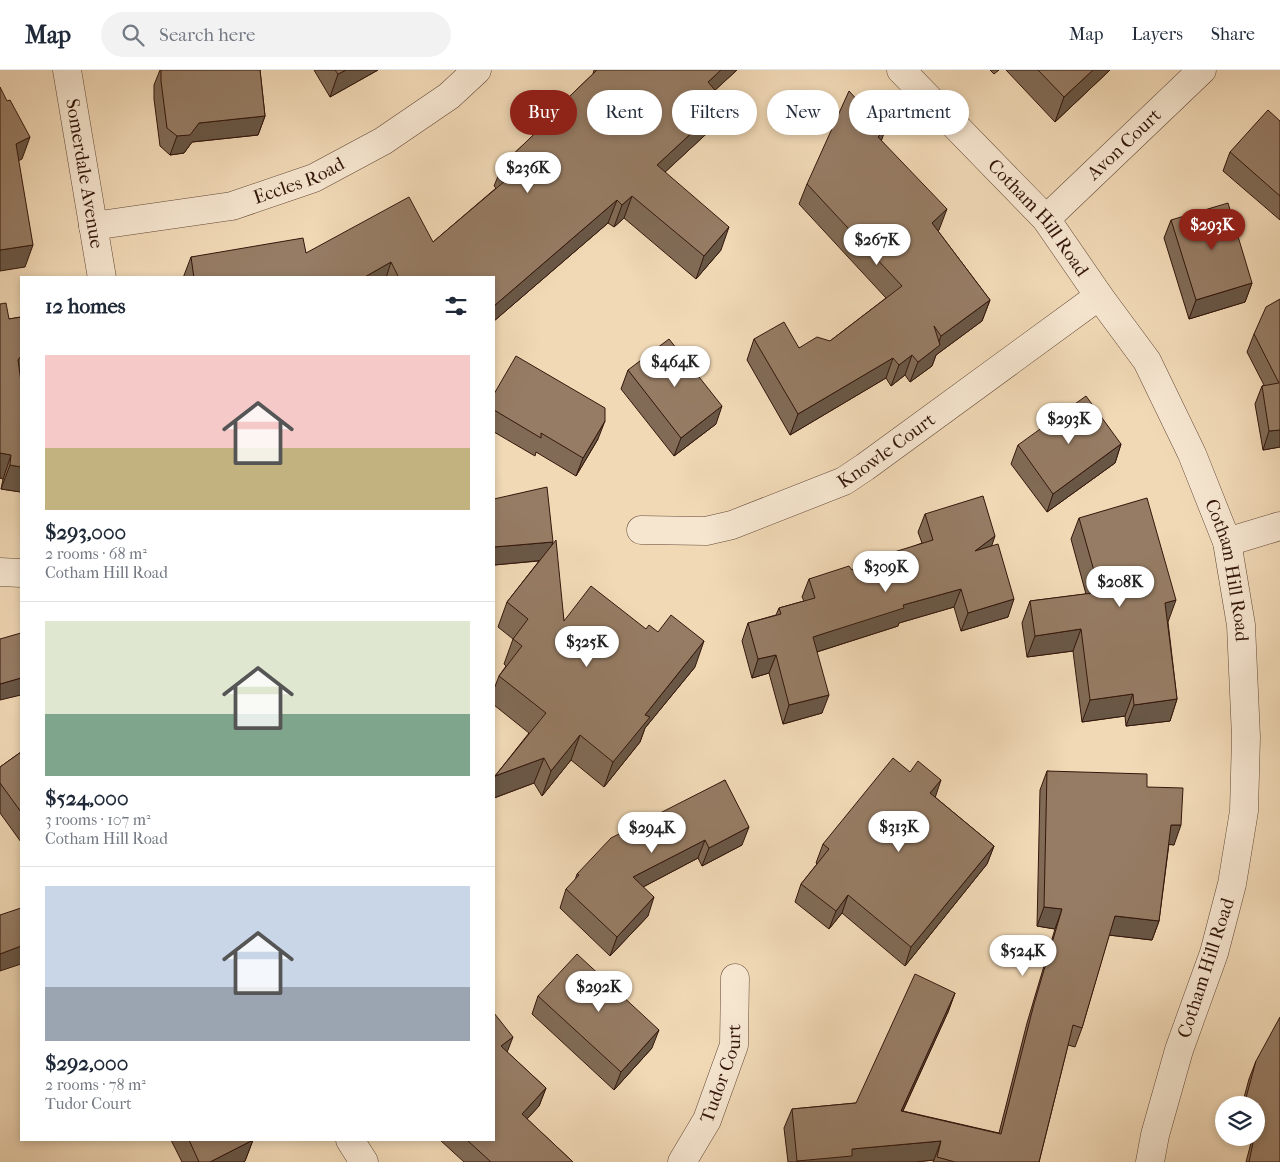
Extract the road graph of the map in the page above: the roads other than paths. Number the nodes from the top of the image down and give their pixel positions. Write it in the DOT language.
graph roads {
  1 [pos="66,70"];
  2 [pos="477,70"];
  3 [pos="901,70"];
  4 [pos="1202,70"];
  5 [pos="1046,219"];
  6 [pos="94,226"];
  7 [pos="102,276"];
  8 [pos="1098,296"];
  9 [pos="1280,526"];
  10 [pos="641,530"];
  11 [pos="1227,542"];
  12 [pos="0,572"];
  13 [pos="20,573"];
  14 [pos="735,978"];
  15 [pos="351,1141"];
  16 [pos="364,1162"];
  17 [pos="682,1162"];
  18 [pos="1150,1162"];
  1 -- 6 [label="street, Somerdale Avenue"];
  2 -- 6 [label="street, Eccles Road"];
  3 -- 5 [label="street, Cotham Hill Road"];
  4 -- 5 [label="street, Avon Court"];
  5 -- 8 [label="street, Cotham Hill Road"];
  6 -- 7 [label="street, Somerdale Avenue"];
  8 -- 10 [label="street, Knowle Court"];
  8 -- 11 [label="street, Cotham Hill Road"];
  9 -- 11 [label="street"];
  11 -- 18 [label="street, Cotham Hill Road"];
  12 -- 13 [label="street"];
  14 -- 17 [label="street, Tudor Court"];
  15 -- 16 [label="street"];
}
